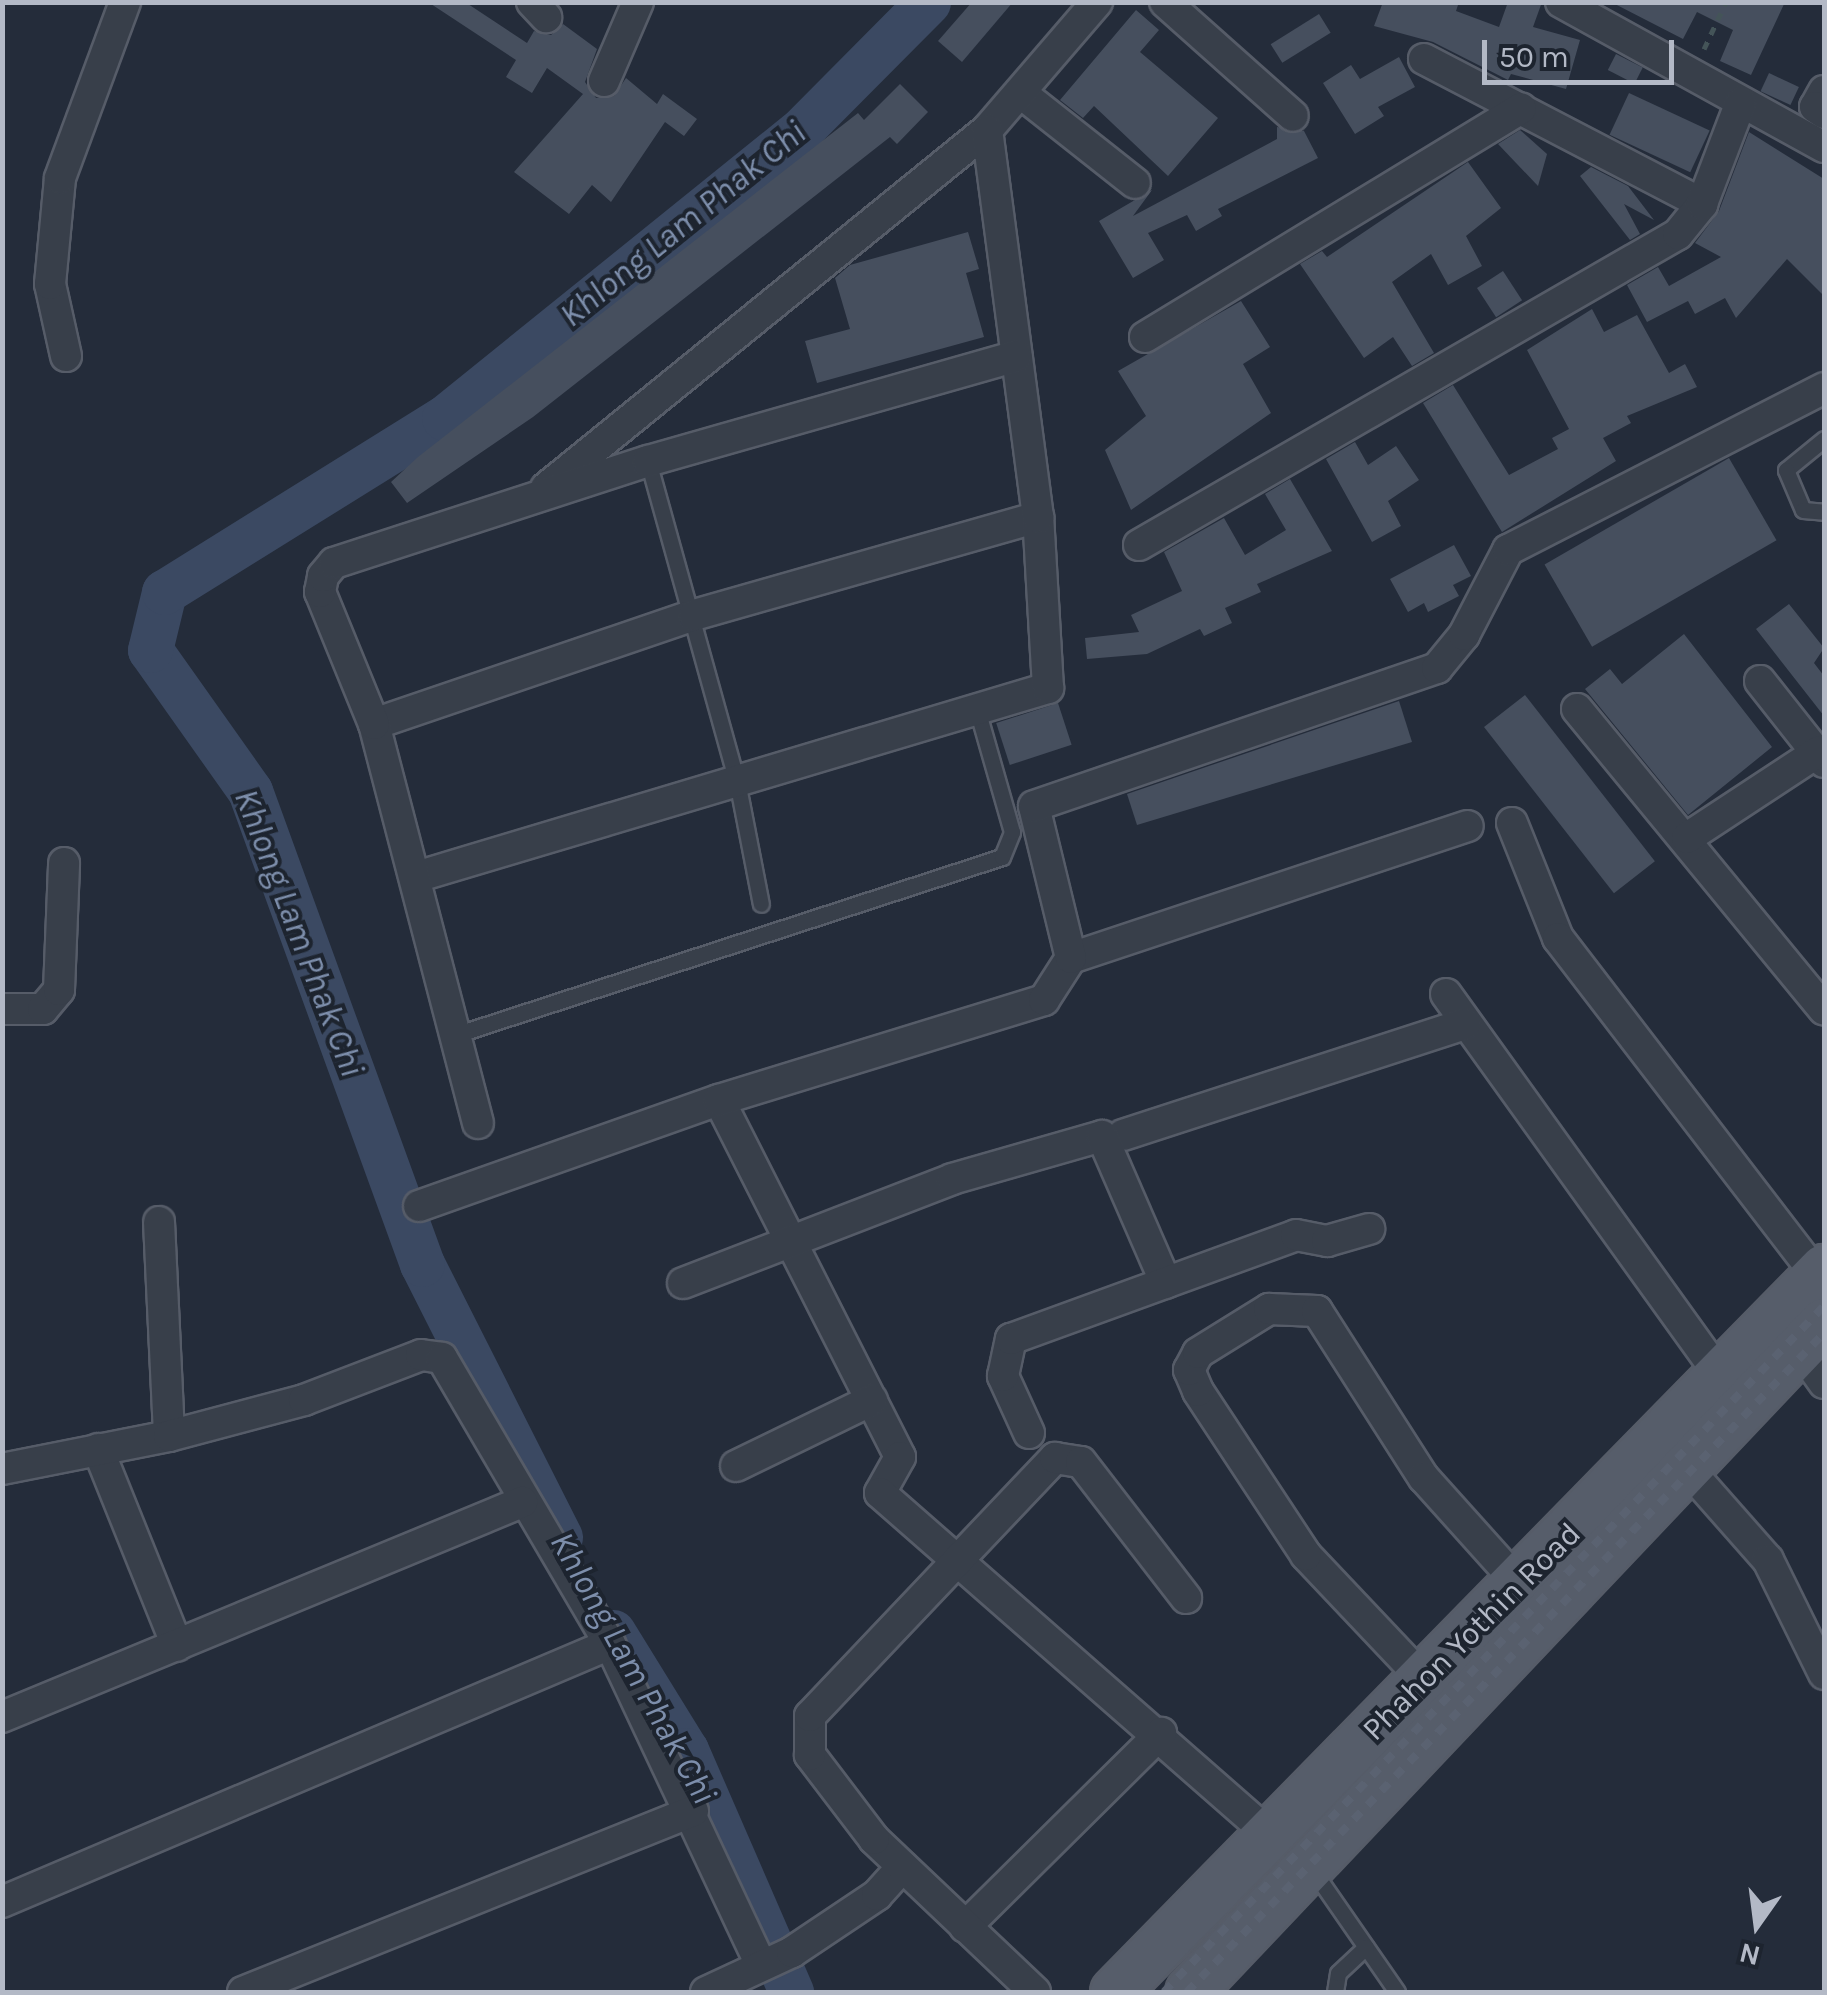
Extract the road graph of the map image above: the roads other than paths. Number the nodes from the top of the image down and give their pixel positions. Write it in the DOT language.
graph roads {
  1 [pos="125,2"];
  2 [pos="638,2"];
  3 [pos="1097,2"];
  4 [pos="1165,2"];
  5 [pos="1566,4"];
  6 [pos="1424,59"];
  7 [pos="604,82"];
  8 [pos="1824,91"];
  9 [pos="1021,93"];
  10 [pos="1741,102"];
  11 [pos="1521,108"];
  12 [pos="1824,113"];
  13 [pos="1293,116"];
  14 [pos="986,130"];
  15 [pos="1824,147"];
  16 [pos="1134,183"];
  17 [pos="1702,204"];
  18 [pos="1146,337"];
  19 [pos="66,356"];
  20 [pos="1016,356"];
  21 [pos="1824,388"];
  22 [pos="1824,439"];
  23 [pos="648,461"];
  24 [pos="532,499"];
  25 [pos="1824,512"];
  26 [pos="1038,517"];
  27 [pos="1139,545"];
  28 [pos="694,615"];
  29 [pos="1760,681"];
  30 [pos="1578,709"];
  31 [pos="978,713"];
  32 [pos="374,724"];
  33 [pos="1821,757"];
  34 [pos="737,781"];
  35 [pos="1512,822"];
  36 [pos="1468,826"];
  37 [pos="1687,838"];
  38 [pos="64,863"];
  39 [pos="416,877"];
  40 [pos="761,904"];
  41 [pos="1071,958"];
  42 [pos="1446,994"];
  43 [pos="1820,998"];
  44 [pos="2,1009"];
  45 [pos="1465,1024"];
  46 [pos="454,1035"];
  47 [pos="719,1100"];
  48 [pos="478,1123"];
  49 [pos="1122,1135"];
  50 [pos="419,1206"];
  51 [pos="159,1222"];
  52 [pos="1368,1229"];
  53 [pos="790,1242"];
  54 [pos="1821,1272"];
  55 [pos="1166,1283"];
  56 [pos="683,1284"];
  57 [pos="1816,1351"];
  58 [pos="1721,1377"];
  59 [pos="872,1400"];
  60 [pos="1029,1433"];
  61 [pos="169,1436"];
  62 [pos="98,1449"];
  63 [pos="736,1466"];
  64 [pos="1685,1466"];
  65 [pos="2,1470"];
  66 [pos="522,1502"];
  67 [pos="961,1562"];
  68 [pos="1186,1598"];
  69 [pos="1531,1602"];
  70 [pos="610,1644"];
  71 [pos="176,1646"];
  72 [pos="1824,1674"];
  73 [pos="1424,1681"];
  74 [pos="4,1712"];
  75 [pos="1161,1733"];
  76 [pos="693,1810"];
  77 [pos="1269,1834"];
  78 [pos="902,1866"];
  79 [pos="1306,1868"];
  80 [pos="2,1902"];
  81 [pos="965,1927"];
  82 [pos="1366,1948"];
  83 [pos="774,1960"];
  84 [pos="243,1992"];
  85 [pos="706,1992"];
  86 [pos="1035,1992"];
  87 [pos="1115,1992"];
  88 [pos="1190,1992"];
  89 [pos="1335,1992"];
  90 [pos="1397,1992"];
  1 -- 19 [label="street"];
  2 -- 7 [label="street"];
  3 -- 9 [label="street"];
  4 -- 13 [label="street"];
  5 -- 10 [label="street"];
  6 -- 11 [label="street"];
  8 -- 12 [label="street"];
  9 -- 14 [label="street"];
  9 -- 16 [label="street"];
  10 -- 15 [label="street"];
  10 -- 17 [label="street"];
  11 -- 17 [label="street"];
  11 -- 18 [label="street"];
  14 -- 20 [label="street"];
  14 -- 24 [label="street"];
  17 -- 27 [label="street"];
  20 -- 23 [label="street"];
  20 -- 26 [label="street"];
  21 -- 41 [label="street"];
  22 -- 25 [label="lane"];
  23 -- 24 [label="street"];
  23 -- 28 [label="lane"];
  24 -- 32 [label="street"];
  26 -- 28 [label="street"];
  26 -- 31 [label="street"];
  28 -- 32 [label="street"];
  28 -- 34 [label="lane"];
  29 -- 33 [label="street"];
  30 -- 37 [label="street"];
  31 -- 34 [label="street"];
  31 -- 46 [label="lane"];
  32 -- 39 [label="street"];
  33 -- 37 [label="street"];
  34 -- 39 [label="street"];
  34 -- 40 [label="lane"];
  35 -- 54 [label="street"];
  36 -- 41 [label="street"];
  37 -- 43 [label="street"];
  38 -- 44 [label="street"];
  39 -- 46 [label="street"];
  41 -- 47 [label="street"];
  42 -- 45 [label="street"];
  45 -- 49 [label="street"];
  45 -- 58 [label="street"];
  46 -- 48 [label="street"];
  47 -- 50 [label="street"];
  47 -- 53 [label="street"];
  51 -- 61 [label="street"];
  52 -- 55 [label="street"];
  53 -- 55 [label="street"];
  53 -- 56 [label="street"];
  53 -- 59 [label="street"];
  54 -- 58 [label="main road, Phahon Yothin Road"];
  55 -- 60 [label="street"];
  57 -- 64 [label="main road, Phahon Yothin Road"];
  58 -- 69 [label="main road, Phahon Yothin Road"];
  59 -- 63 [label="street"];
  59 -- 67 [label="street"];
  61 -- 62 [label="street"];
  61 -- 66 [label="street"];
  62 -- 65 [label="street"];
  62 -- 71 [label="street"];
  64 -- 69 [label="main road, Phahon Yothin Road"];
  64 -- 72 [label="street"];
  66 -- 70 [label="street"];
  66 -- 71 [label="street"];
  67 -- 68 [label="street"];
  67 -- 75 [label="street"];
  67 -- 78 [label="street"];
  69 -- 73 [label="main road, Phahon Yothin Road"];
  69 -- 73 [label="street"];
  69 -- 79 [label="main road, Phahon Yothin Road"];
  70 -- 76 [label="street"];
  70 -- 80 [label="street"];
  71 -- 74 [label="street"];
  73 -- 77 [label="main road, Phahon Yothin Road"];
  75 -- 77 [label="street"];
  75 -- 81 [label="street"];
  76 -- 83 [label="street"];
  76 -- 84 [label="street"];
  77 -- 79 [label="main road"];
  77 -- 87 [label="main road, Phahon Yothin Road"];
  78 -- 81 [label="street"];
  78 -- 83 [label="street"];
  79 -- 82 [label="lane"];
  79 -- 88 [label="main road, Phahon Yothin Road"];
  81 -- 86 [label="street"];
  82 -- 89 [label="lane"];
  82 -- 90 [label="lane"];
  83 -- 85 [label="street"];
}
